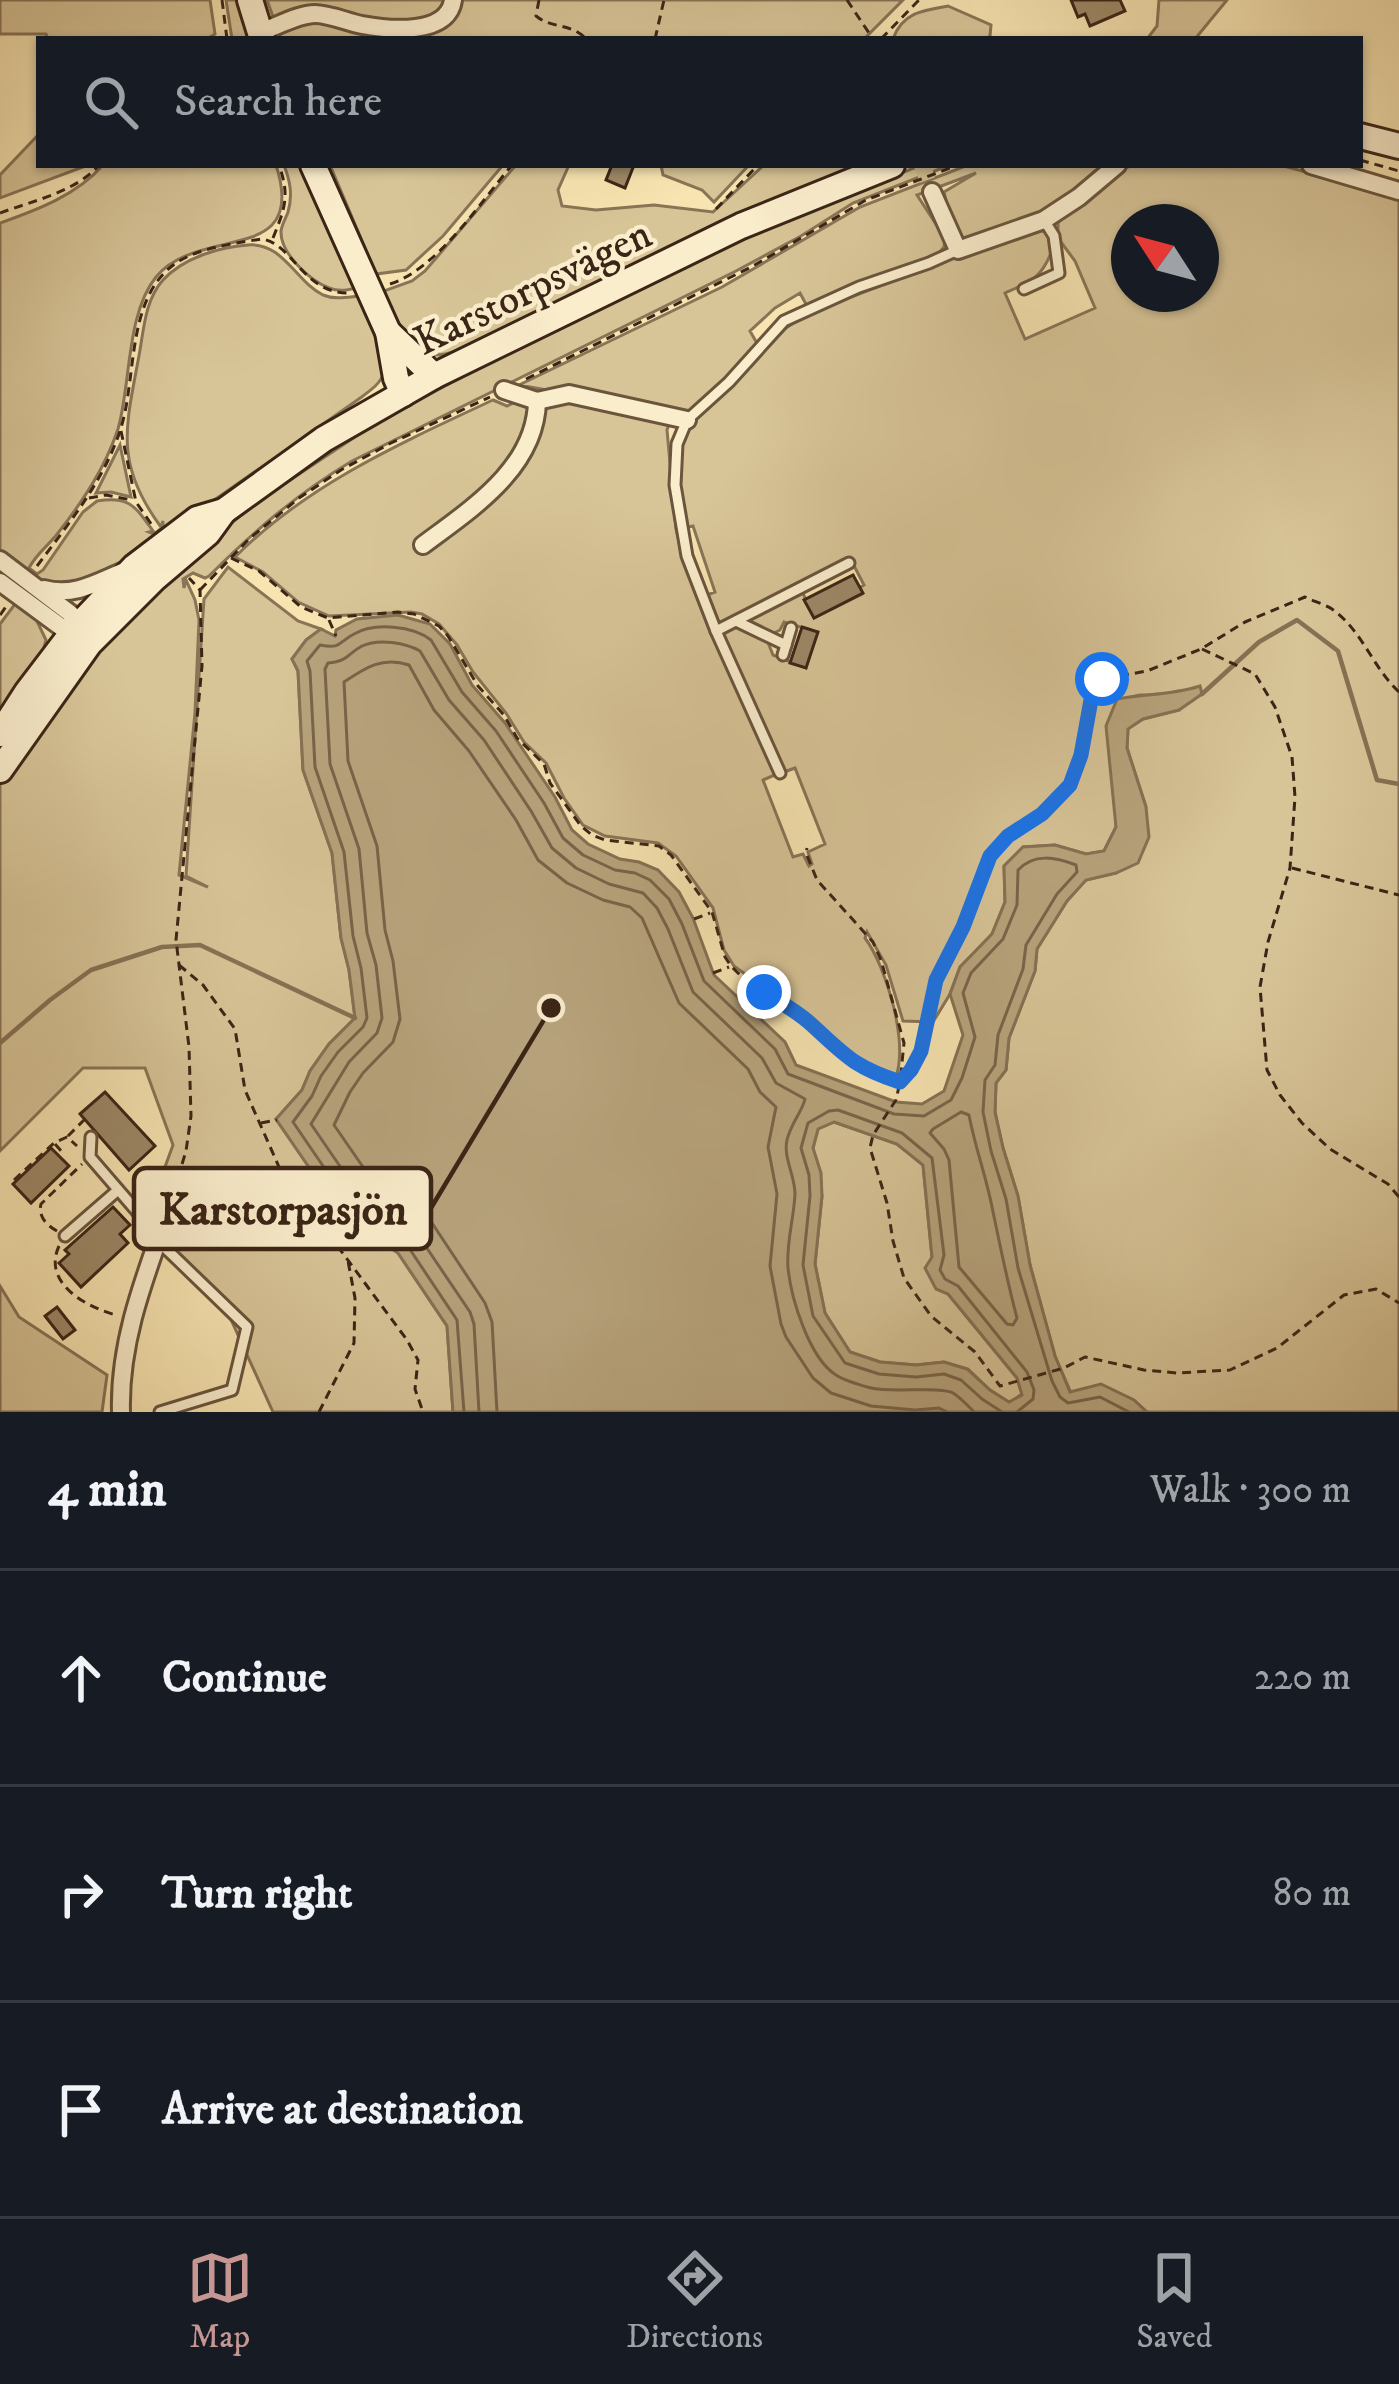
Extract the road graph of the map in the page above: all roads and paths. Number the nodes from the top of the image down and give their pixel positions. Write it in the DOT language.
graph roads {
  1 [pos="222,0"];
  2 [pos="250,0"];
  3 [pos="453,0"];
  4 [pos="538,0"];
  5 [pos="664,0"];
  6 [pos="847,0"];
  7 [pos="919,0"];
  8 [pos="315,7"];
  9 [pos="227,36"];
  10 [pos="261,36"];
  11 [pos="583,36"];
  12 [pos="656,36"];
  13 [pos="871,36"];
  14 [pos="884,36"];
  15 [pos="1363,137"];
  16 [pos="1399,146"];
  17 [pos="1363,161"];
  18 [pos="97,168"];
  19 [pos="280,168"];
  20 [pos="314,168"];
  21 [pos="509,168"];
  22 [pos="755,168"];
  23 [pos="885,168"];
  24 [pos="950,168"];
  25 [pos="1113,168"];
  26 [pos="1321,168"];
  27 [pos="1399,171"];
  28 [pos="1399,191"];
  29 [pos="932,192"];
  30 [pos="716,208"];
  31 [pos="0,213"];
  32 [pos="1044,220"];
  33 [pos="272,240"];
  34 [pos="958,250"];
  35 [pos="382,285"];
  36 [pos="1024,289"];
  37 [pos="355,292"];
  38 [pos="388,332"];
  39 [pos="434,376"];
  40 [pos="504,390"];
  41 [pos="403,394"];
  42 [pos="537,401"];
  43 [pos="687,420"];
  44 [pos="121,429"];
  45 [pos="87,498"];
  46 [pos="136,502"];
  47 [pos="224,511"];
  48 [pos="156,530"];
  49 [pos="423,545"];
  50 [pos="231,558"];
  51 [pos="0,560"];
  52 [pos="849,562"];
  53 [pos="134,567"];
  54 [pos="188,576"];
  55 [pos="34,579"];
  56 [pos="0,582"];
  57 [pos="200,590"];
  58 [pos="9,603"];
  59 [pos="0,615"];
  60 [pos="328,618"];
  61 [pos="736,621"];
  62 [pos="791,628"];
  63 [pos="716,631"];
  64 [pos="336,636"];
  65 [pos="82,637"];
  66 [pos="1201,649"];
  67 [pos="1399,692"];
  68 [pos="0,734"];
  69 [pos="0,770"];
  70 [pos="780,773"];
  71 [pos="807,848"];
  72 [pos="1290,868"];
  73 [pos="1399,895"];
  74 [pos="712,912"];
  75 [pos="694,920"];
  76 [pos="177,964"];
  77 [pos="731,966"];
  78 [pos="713,973"];
  79 [pos="900,1082"];
  80 [pos="84,1120"];
  81 [pos="277,1120"];
  82 [pos="259,1124"];
  83 [pos="67,1137"];
  84 [pos="91,1137"];
  85 [pos="54,1143"];
  86 [pos="76,1146"];
  87 [pos="63,1153"];
  88 [pos="90,1157"];
  89 [pos="14,1180"];
  90 [pos="118,1190"];
  91 [pos="1399,1196"];
  92 [pos="160,1234"];
  93 [pos="65,1236"];
  94 [pos="347,1258"];
  95 [pos="1399,1303"];
  96 [pos="132,1319"];
  97 [pos="121,1412"];
  98 [pos="160,1412"];
  99 [pos="319,1412"];
  100 [pos="423,1412"];
  1 -- 9 [label="path"];
  2 -- 10 [label="main road"];
  3 -- 8 [label="street"];
  4 -- 11 [label="path"];
  5 -- 12 [label="path"];
  6 -- 13 [label="path"];
  7 -- 14 [label="path"];
  8 -- 10 [label="street"];
  15 -- 16 [label="main road"];
  17 -- 27 [label="path"];
  18 -- 31 [label="path"];
  19 -- 33 [label="path"];
  20 -- 38 [label="main road"];
  21 -- 35 [label="path"];
  22 -- 30 [label="path"];
  23 -- 39 [label="main road, Karstorpsvägen"];
  24 -- 40 [label="path"];
  25 -- 32 [label="street"];
  26 -- 28 [label="street"];
  29 -- 34 [label="street"];
  32 -- 34 [label="street"];
  32 -- 36 [label="lane"];
  33 -- 37 [label="path"];
  33 -- 44 [label="path"];
  34 -- 43 [label="lane"];
  38 -- 39 [label="main road"];
  38 -- 41 [label="main road"];
  39 -- 41 [label="main road, Karstorpsvägen"];
  40 -- 42 [label="street"];
  40 -- 50 [label="path"];
  41 -- 47 [label="main road, Karstorpsvägen"];
  42 -- 43 [label="street"];
  42 -- 49 [label="street"];
  43 -- 63 [label="lane"];
  44 -- 45 [label="path"];
  44 -- 46 [label="path"];
  45 -- 46 [label="path"];
  45 -- 55 [label="path"];
  46 -- 48 [label="path"];
  47 -- 53 [label="main road, Karstorpsvägen"];
  47 -- 65 [label="main road, Karstorpsvägen"];
  50 -- 57 [label="path"];
  50 -- 60 [label="path"];
  51 -- 55 [label="street"];
  52 -- 61 [label="lane"];
  53 -- 55 [label="street"];
  53 -- 65 [label="main road, Karstorpsvägen"];
  54 -- 57 [label="path"];
  55 -- 65 [label="street"];
  56 -- 65 [label="street"];
  57 -- 76 [label="path"];
  58 -- 59 [label="path"];
  60 -- 64 [label="path"];
  60 -- 74 [label="path"];
  61 -- 62 [label="lane"];
  61 -- 63 [label="lane"];
  63 -- 70 [label="lane"];
  65 -- 68 [label="main road, Karstorpsvägen"];
  65 -- 69 [label="main road, Karstorpsvägen"];
  66 -- 67 [label="path"];
  66 -- 72 [label="path"];
  66 -- 79 [label="path"];
  71 -- 79 [label="path"];
  72 -- 73 [label="path"];
  72 -- 91 [label="path"];
  74 -- 75 [label="path"];
  74 -- 77 [label="path"];
  76 -- 82 [label="path"];
  76 -- 92 [label="path"];
  77 -- 78 [label="path"];
  77 -- 79 [label="path"];
  79 -- 95 [label="path"];
  80 -- 83 [label="path"];
  81 -- 82 [label="path"];
  82 -- 94 [label="path"];
  83 -- 85 [label="path"];
  83 -- 86 [label="path"];
  84 -- 88 [label="lane"];
  85 -- 87 [label="path"];
  85 -- 89 [label="path"];
  88 -- 90 [label="lane"];
  88 -- 93 [label="path"];
  90 -- 92 [label="lane"];
  90 -- 93 [label="lane"];
  92 -- 96 [label="street"];
  92 -- 98 [label="lane"];
  93 -- 96 [label="path"];
  94 -- 99 [label="path"];
  94 -- 100 [label="path"];
  96 -- 97 [label="street"];
}
